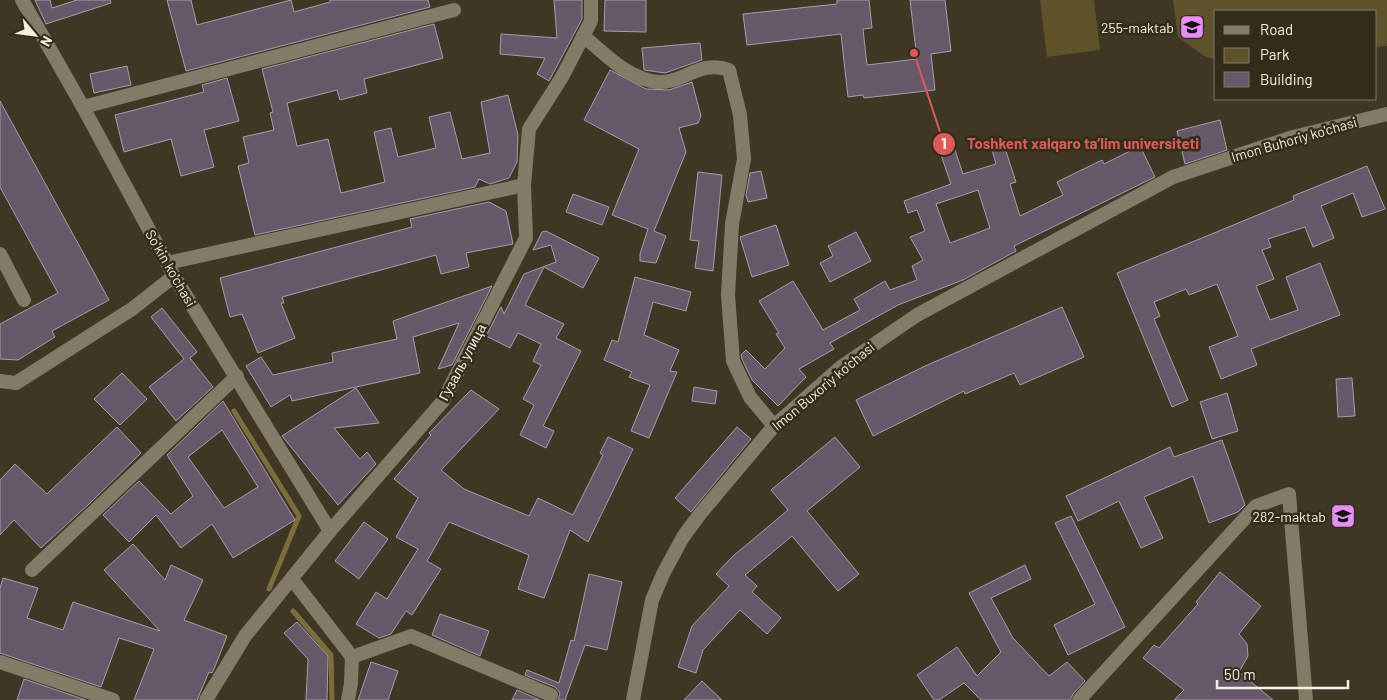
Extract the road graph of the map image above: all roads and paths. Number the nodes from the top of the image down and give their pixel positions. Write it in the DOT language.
graph roads {
  1 [pos="22,0"];
  2 [pos="591,0"];
  3 [pos="454,10"];
  4 [pos="583,36"];
  5 [pos="84,108"];
  6 [pos="1387,114"];
  7 [pos="1173,177"];
  8 [pos="524,185"];
  9 [pos="0,254"];
  10 [pos="167,263"];
  11 [pos="174,276"];
  12 [pos="24,300"];
  13 [pos="237,376"];
  14 [pos="0,381"];
  15 [pos="774,426"];
  16 [pos="330,531"];
  17 [pos="32,570"];
  18 [pos="292,579"];
  19 [pos="352,657"];
  20 [pos="0,662"];
  21 [pos="551,695"];
  22 [pos="112,700"];
  23 [pos="206,700"];
  24 [pos="348,700"];
  25 [pos="633,700"];
  26 [pos="1079,700"];
  27 [pos="1306,700"];
  1 -- 5 [label="street, So'kin ko'chasi"];
  2 -- 4 [label="street, Гузаль улица"];
  3 -- 5 [label="street"];
  4 -- 8 [label="street, Гузаль улица"];
  4 -- 15 [label="street"];
  5 -- 10 [label="street, So'kin ko'chasi"];
  6 -- 7 [label="street, Imon Buhoriy ko'chasi"];
  7 -- 15 [label="street, Imon Buxoriy ko'chasi"];
  8 -- 10 [label="street"];
  8 -- 16 [label="street, Гузаль улица"];
  9 -- 12 [label="street"];
  10 -- 11 [label="street, So'kin ko'chasi"];
  11 -- 13 [label="street, So'kin ko'chasi"];
  11 -- 14 [label="street"];
  13 -- 16 [label="street, So'kin ko'chasi"];
  13 -- 17 [label="street"];
  15 -- 25 [label="street, Imon Buxoriy ko'chasi"];
  16 -- 18 [label="street, Гузаль улица"];
  18 -- 19 [label="street"];
  18 -- 23 [label="street, Гузаль улица"];
  19 -- 21 [label="street"];
  19 -- 24 [label="street"];
  20 -- 22 [label="street"];
  26 -- 27 [label="street"];
}
